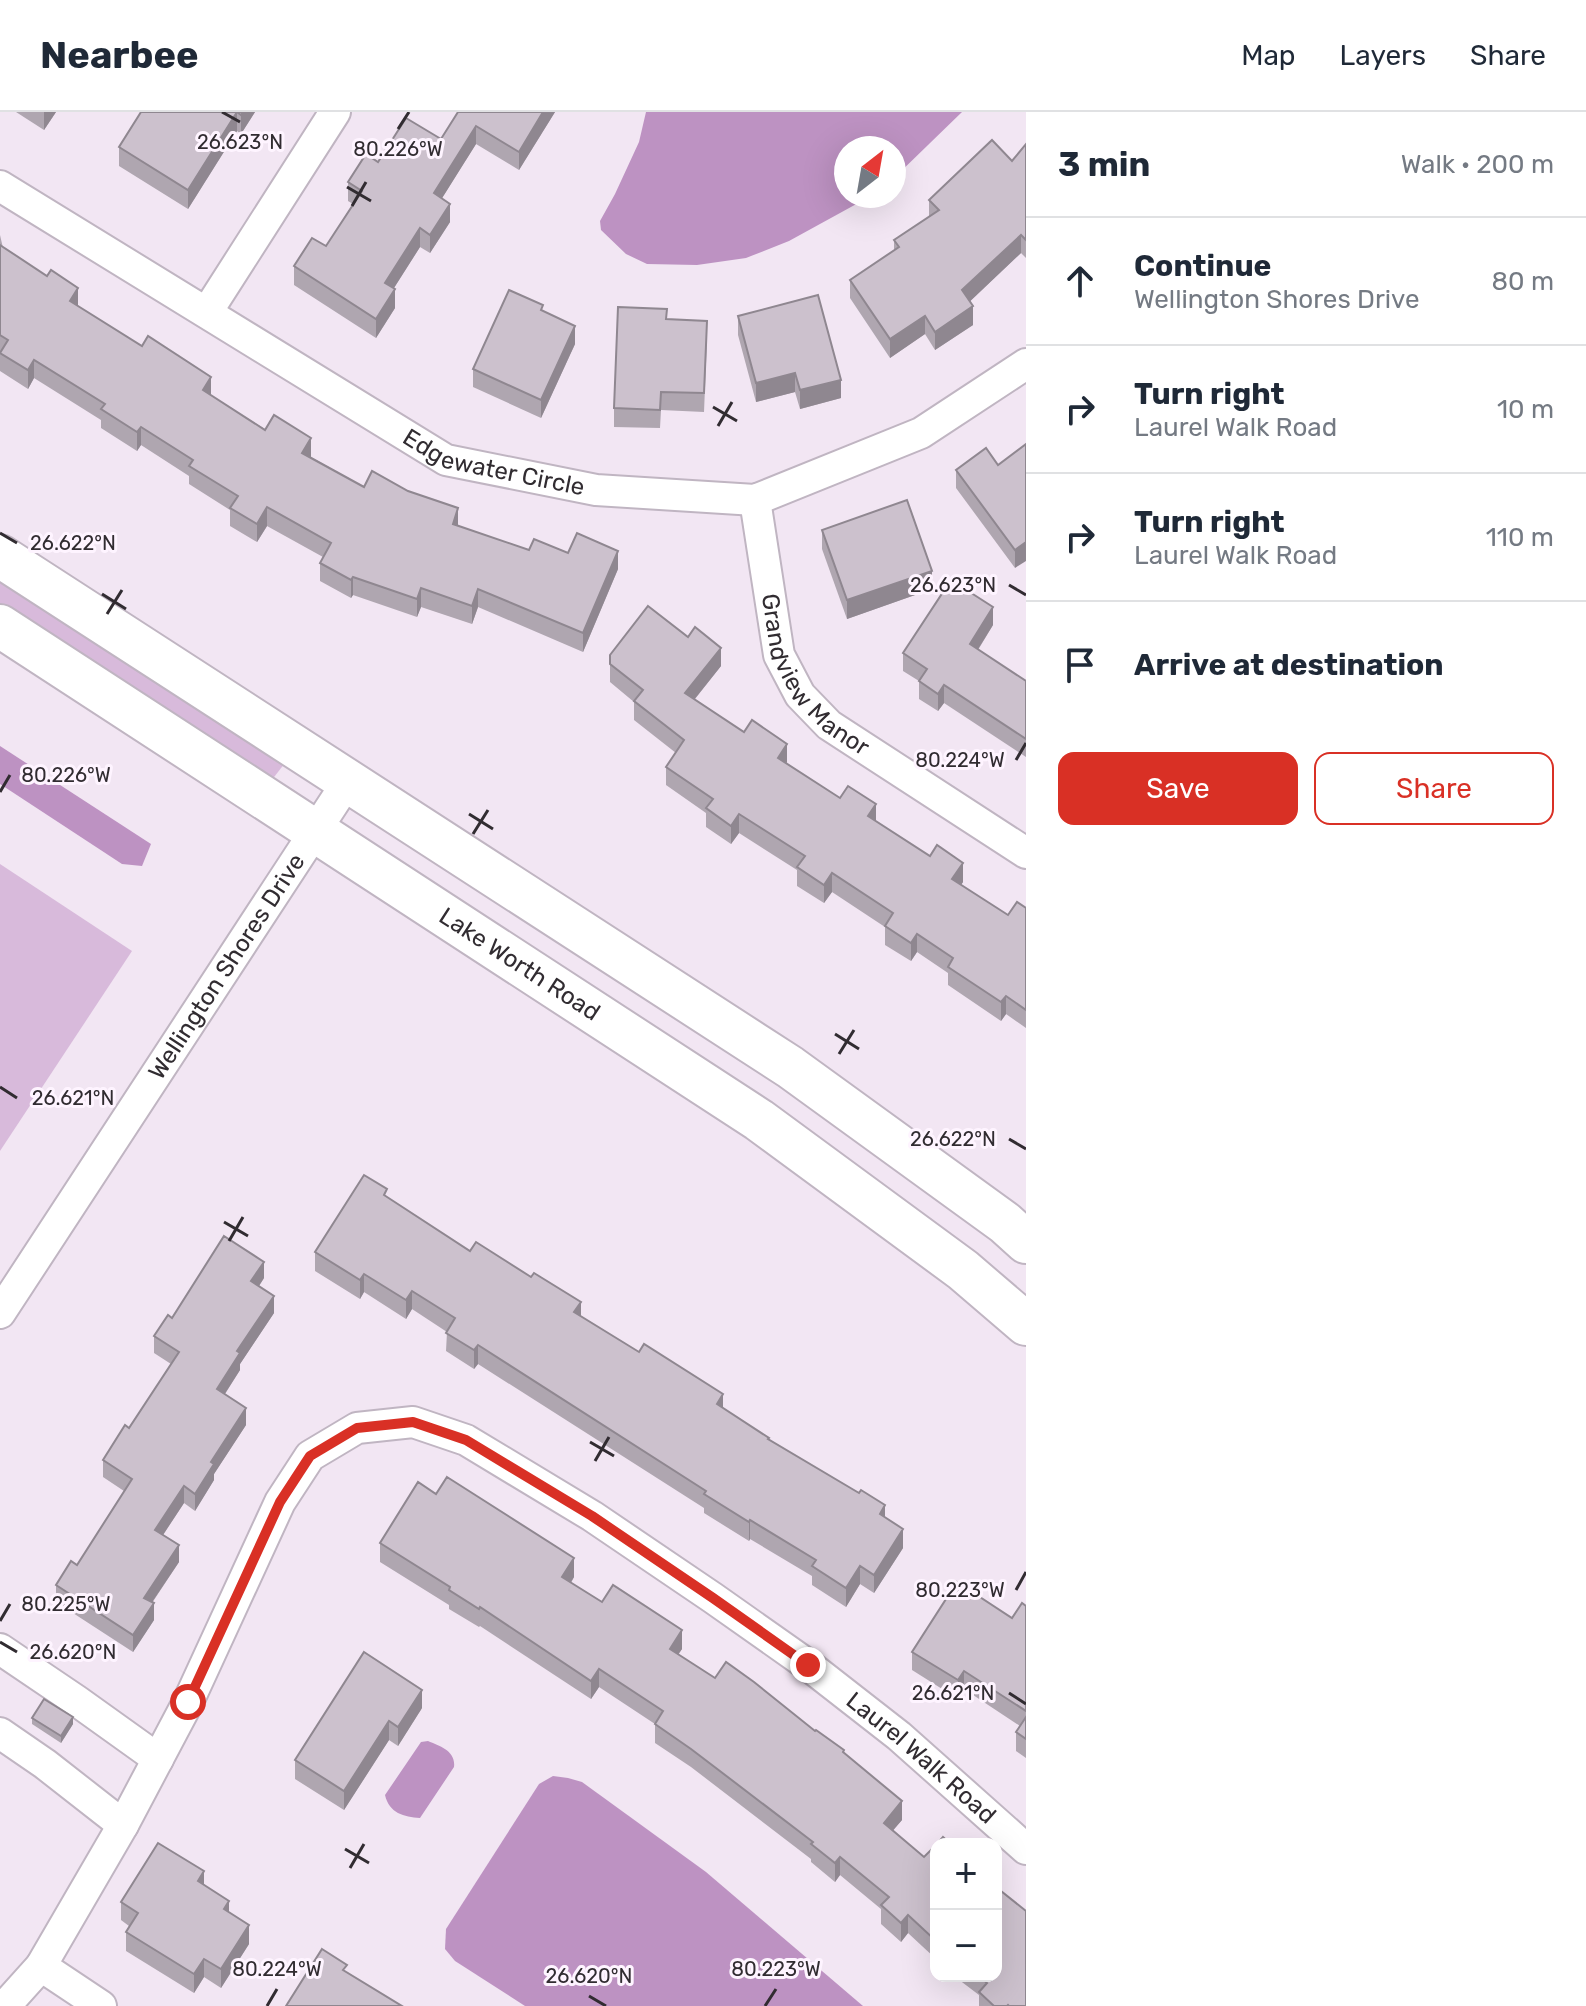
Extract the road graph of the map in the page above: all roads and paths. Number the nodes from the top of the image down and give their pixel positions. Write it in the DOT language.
graph roads {
  1 [pos="335,112"];
  2 [pos="0,186"];
  3 [pos="207,312"];
  4 [pos="1026,364"];
  5 [pos="755,500"];
  6 [pos="0,556"];
  7 [pos="0,626"];
  8 [pos="348,781"];
  9 [pos="316,831"];
  10 [pos="1026,853"];
  11 [pos="1026,1242"];
  12 [pos="0,1313"];
  13 [pos="1026,1324"];
  14 [pos="0,1649"];
  15 [pos="0,1733"];
  16 [pos="158,1759"];
  17 [pos="123,1825"];
  18 [pos="1026,1849"];
  19 [pos="41,1966"];
  20 [pos="5,2006"];
  21 [pos="101,2006"];
  1 -- 3 [label="street"];
  2 -- 3 [label="street, Edgewater Circle"];
  3 -- 5 [label="street, Edgewater Circle"];
  4 -- 5 [label="street, Edgewater Circle"];
  5 -- 10 [label="street, Grandview Manor"];
  6 -- 8 [label="street"];
  7 -- 9 [label="street, Lake Worth Road"];
  8 -- 9 [label="street, Wellington Shores Drive"];
  8 -- 11 [label="street"];
  9 -- 12 [label="street, Wellington Shores Drive"];
  9 -- 13 [label="street, Lake Worth Road"];
  14 -- 16 [label="street"];
  15 -- 17 [label="street"];
  16 -- 17 [label="street"];
  16 -- 18 [label="street, Laurel Walk Road"];
  17 -- 19 [label="street"];
  19 -- 20 [label="street"];
  19 -- 21 [label="street"];
}
